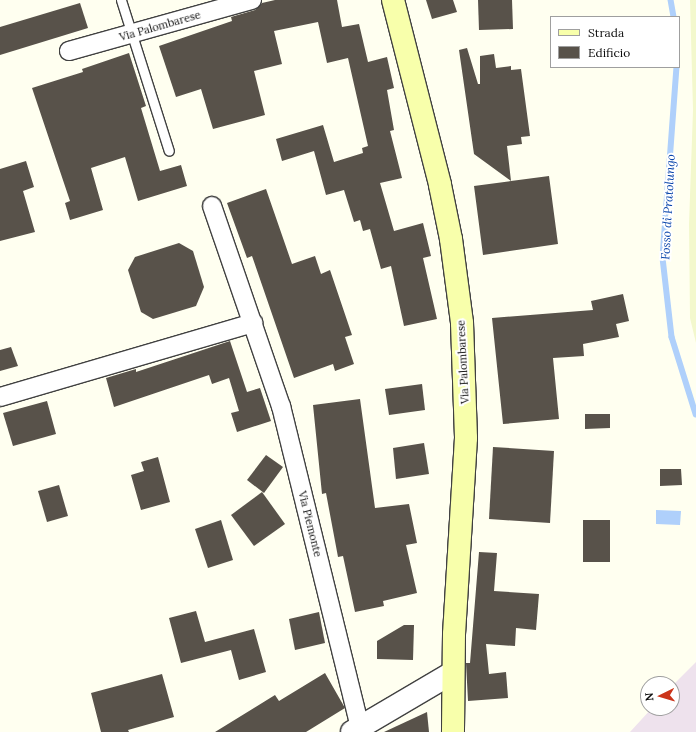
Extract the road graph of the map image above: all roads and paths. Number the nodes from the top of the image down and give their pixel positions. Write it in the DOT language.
graph roads {
  1 [pos="121,0"];
  2 [pos="252,0"];
  3 [pos="393,0"];
  4 [pos="131,34"];
  5 [pos="69,52"];
  6 [pos="169,151"];
  7 [pos="212,206"];
  8 [pos="253,323"];
  9 [pos="0,397"];
  10 [pos="452,673"];
  11 [pos="356,730"];
  12 [pos="453,732"];
  1 -- 4 [label="lane"];
  2 -- 4 [label="street, Via Palombarese"];
  3 -- 10 [label="main road, Via Palombarese"];
  4 -- 5 [label="street, Via Palombarese"];
  4 -- 6 [label="lane"];
  7 -- 8 [label="street, Via Piemonte"];
  8 -- 9 [label="street"];
  8 -- 11 [label="street, Via Piemonte"];
  10 -- 11 [label="street"];
  10 -- 12 [label="main road, Via Palombarese"];
}
